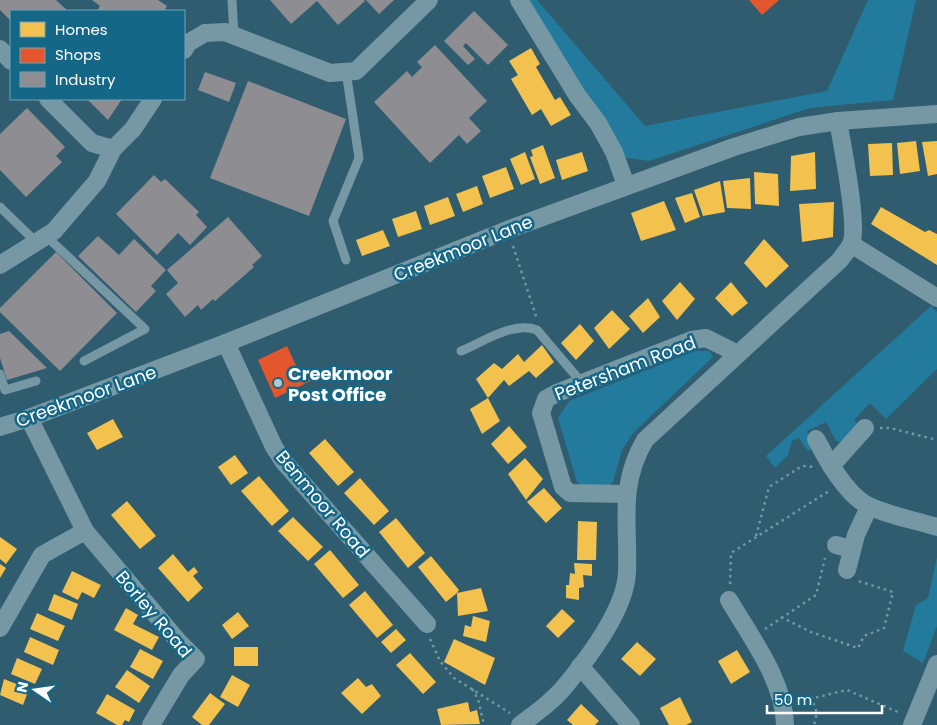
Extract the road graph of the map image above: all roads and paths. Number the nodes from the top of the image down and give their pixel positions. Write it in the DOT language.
graph roads {
  1 [pos="232,0"];
  2 [pos="429,0"];
  3 [pos="519,0"];
  4 [pos="234,36"];
  5 [pos="185,48"];
  6 [pos="0,49"];
  7 [pos="10,60"];
  8 [pos="346,72"];
  9 [pos="49,100"];
  10 [pos="152,100"];
  11 [pos="937,114"];
  12 [pos="838,121"];
  13 [pos="113,149"];
  14 [pos="626,185"];
  15 [pos="0,207"];
  16 [pos="507,230"];
  17 [pos="41,239"];
  18 [pos="851,244"];
  19 [pos="346,260"];
  20 [pos="0,265"];
  21 [pos="937,298"];
  22 [pos="537,330"];
  23 [pos="226,343"];
  24 [pos="461,351"];
  25 [pos="738,354"];
  26 [pos="84,362"];
  27 [pos="0,374"];
  28 [pos="36,381"];
  29 [pos="582,383"];
  30 [pos="29,418"];
  31 [pos="0,427"];
  32 [pos="864,428"];
  33 [pos="816,439"];
  34 [pos="937,440"];
  35 [pos="831,466"];
  36 [pos="843,482"];
  37 [pos="627,494"];
  38 [pos="869,507"];
  39 [pos="937,527"];
  40 [pos="85,530"];
  41 [pos="756,538"];
  42 [pos="839,549"];
  43 [pos="850,574"];
  44 [pos="729,600"];
  45 [pos="781,617"];
  46 [pos="427,624"];
  47 [pos="0,628"];
  48 [pos="752,639"];
  49 [pos="937,664"];
  50 [pos="580,666"];
  51 [pos="471,688"];
  52 [pos="810,697"];
  53 [pos="783,706"];
  54 [pos="914,722"];
  55 [pos="522,723"];
  56 [pos="151,725"];
  57 [pos="484,725"];
  58 [pos="632,725"];
  59 [pos="785,725"];
  60 [pos="814,725"];
  1 -- 4 [label="lane"];
  2 -- 8 [label="street"];
  3 -- 14 [label="street"];
  4 -- 5 [label="street"];
  4 -- 8 [label="street"];
  6 -- 7 [label="street"];
  8 -- 19 [label="lane"];
  9 -- 13 [label="street"];
  10 -- 13 [label="street"];
  11 -- 12 [label="street, Creekmoor Lane"];
  12 -- 14 [label="street, Creekmoor Lane"];
  12 -- 18 [label="street"];
  13 -- 17 [label="street"];
  14 -- 16 [label="street, Creekmoor Lane"];
  15 -- 17 [label="lane"];
  16 -- 22 [label="path"];
  16 -- 23 [label="street, Creekmoor Lane"];
  17 -- 20 [label="street"];
  17 -- 26 [label="lane"];
  18 -- 21 [label="street"];
  18 -- 25 [label="street"];
  22 -- 24 [label="lane"];
  22 -- 29 [label="lane"];
  23 -- 30 [label="street, Creekmoor Lane"];
  23 -- 46 [label="street, Benmoor Road"];
  25 -- 29 [label="street, Petersham Road"];
  25 -- 37 [label="street"];
  27 -- 28 [label="lane"];
  29 -- 37 [label="street, Petersham Road"];
  30 -- 31 [label="street, Creekmoor Lane"];
  30 -- 40 [label="street, Borley Road"];
  32 -- 34 [label="path"];
  32 -- 35 [label="street"];
  33 -- 35 [label="street"];
  35 -- 36 [label="street"];
  35 -- 41 [label="path"];
  36 -- 38 [label="street"];
  36 -- 41 [label="path"];
  37 -- 50 [label="street"];
  38 -- 39 [label="street"];
  38 -- 42 [label="street"];
  40 -- 47 [label="street"];
  40 -- 56 [label="street, Borley Road"];
  41 -- 44 [label="path"];
  42 -- 43 [label="street"];
  42 -- 45 [label="path"];
  43 -- 45 [label="path"];
  44 -- 48 [label="street"];
  45 -- 48 [label="path"];
  46 -- 51 [label="path"];
  48 -- 53 [label="street"];
  49 -- 54 [label="street"];
  50 -- 55 [label="street"];
  50 -- 58 [label="street"];
  51 -- 55 [label="path"];
  51 -- 57 [label="path"];
  52 -- 53 [label="path"];
  52 -- 54 [label="path"];
  52 -- 60 [label="path"];
  53 -- 59 [label="street"];
}
